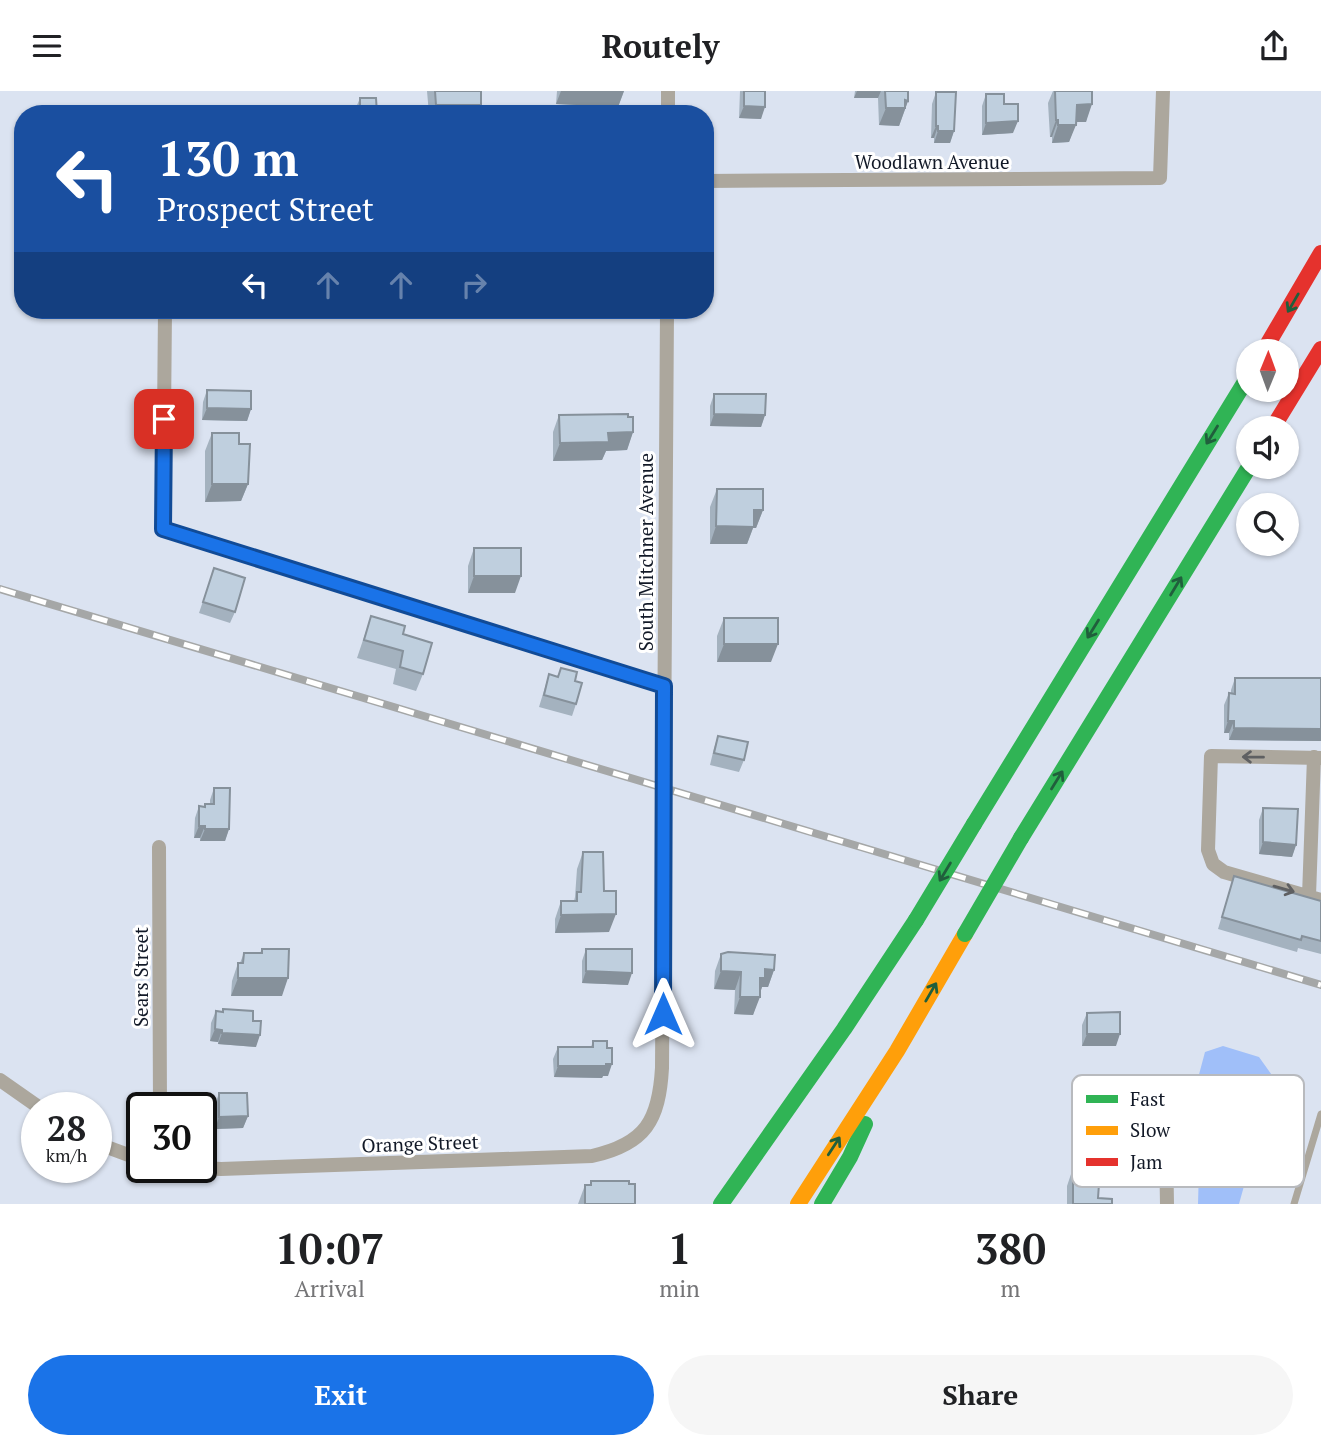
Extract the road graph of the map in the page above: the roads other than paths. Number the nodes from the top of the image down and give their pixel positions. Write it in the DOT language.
graph roads {
  1 [pos="1163,91"];
  2 [pos="714,181"];
  3 [pos="1321,253"];
  4 [pos="165,319"];
  5 [pos="667,319"];
  6 [pos="1271,339"];
  7 [pos="1321,349"];
  8 [pos="1236,397"];
  9 [pos="1280,416"];
  10 [pos="1242,479"];
  11 [pos="664,686"];
  12 [pos="1317,758"];
  13 [pos="159,847"];
  14 [pos="1315,898"];
  15 [pos="844,1029"];
  16 [pos="897,1051"];
  17 [pos="0,1080"];
  18 [pos="160,1092"];
  19 [pos="21,1095"];
  20 [pos="1321,1114"];
  21 [pos="646,1128"];
  22 [pos="217,1169"];
  23 [pos="1304,1171"];
  24 [pos="1299,1187"];
  25 [pos="722,1204"];
  26 [pos="741,1204"];
  27 [pos="798,1204"];
  28 [pos="822,1204"];
  29 [pos="1294,1204"];
  1 -- 2 [label="street, Woodlawn Avenue"];
  3 -- 6 [label="highway, one-way"];
  4 -- 11 [label="street"];
  5 -- 11 [label="street, South Mitchner Avenue"];
  7 -- 9 [label="highway"];
  8 -- 15 [label="highway, one-way, bridge"];
  16 -- 10 [label="highway, one-way, bridge"];
  11 -- 21 [label="street, South Mitchner Avenue"];
  12 -- 14 [label="street"];
  12 -- 14 [label="street, one-way"];
  13 -- 18 [label="street, Sears Street"];
  15 -- 25 [label="highway"];
  15 -- 26 [label="highway"];
  27 -- 16 [label="highway, one-way"];
  16 -- 28 [label="highway"];
  17 -- 19 [label="street"];
  20 -- 23 [label="lane"];
  21 -- 22 [label="street, Orange Street"];
  24 -- 29 [label="lane"];
}
